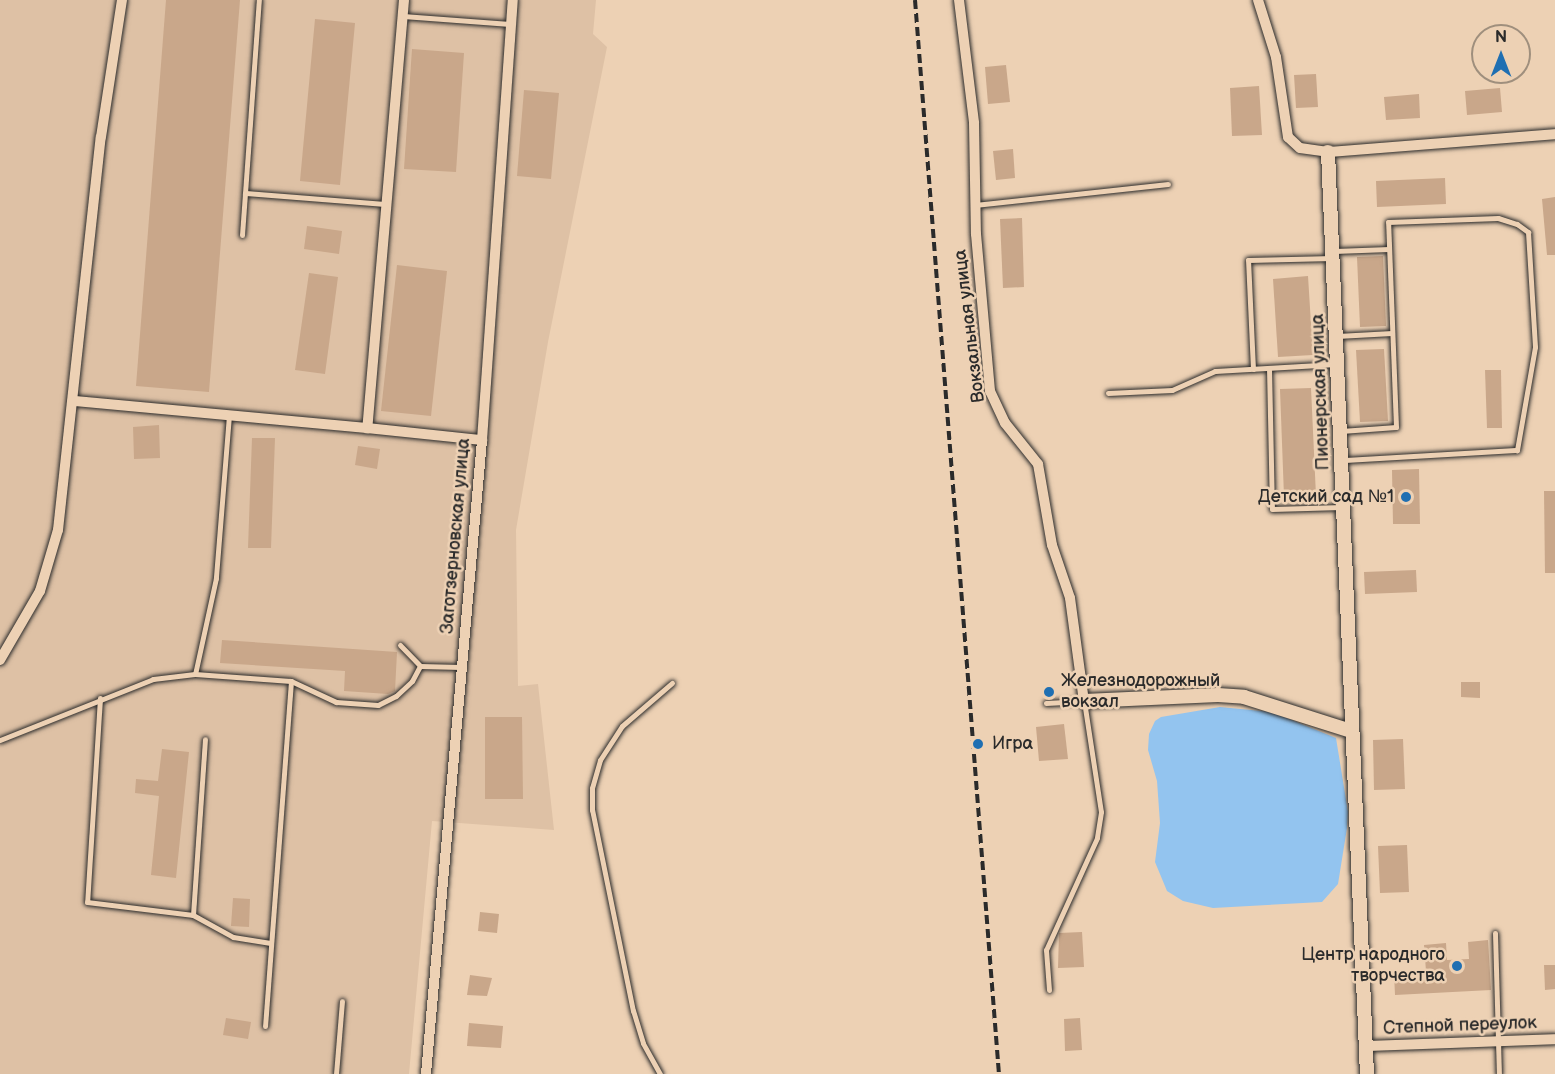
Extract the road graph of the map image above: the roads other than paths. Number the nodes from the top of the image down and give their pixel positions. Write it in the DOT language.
graph roads {
  1 [pos="122,0"];
  2 [pos="259,0"];
  3 [pos="404,0"];
  4 [pos="513,0"];
  5 [pos="959,0"];
  6 [pos="1258,0"];
  7 [pos="402,16"];
  8 [pos="511,24"];
  9 [pos="1555,134"];
  10 [pos="1328,152"];
  11 [pos="1168,184"];
  12 [pos="245,193"];
  13 [pos="386,204"];
  14 [pos="975,205"];
  15 [pos="242,235"];
  16 [pos="1389,249"];
  17 [pos="1334,255"];
  18 [pos="1392,333"];
  19 [pos="1337,336"];
  20 [pos="1338,364"];
  21 [pos="1269,368"];
  22 [pos="1253,369"];
  23 [pos="1108,393"];
  24 [pos="75,401"];
  25 [pos="229,415"];
  26 [pos="367,428"];
  27 [pos="1341,431"];
  28 [pos="482,440"];
  29 [pos="1342,460"];
  30 [pos="1343,507"];
  31 [pos="400,645"];
  32 [pos="0,660"];
  33 [pos="420,666"];
  34 [pos="460,667"];
  35 [pos="195,674"];
  36 [pos="291,681"];
  37 [pos="672,683"];
  38 [pos="100,698"];
  39 [pos="1084,701"];
  40 [pos="1046,703"];
  41 [pos="1352,731"];
  42 [pos="0,740"];
  43 [pos="205,740"];
  44 [pos="193,915"];
  45 [pos="1495,933"];
  46 [pos="271,942"];
  47 [pos="1049,990"];
  48 [pos="342,1001"];
  49 [pos="265,1026"];
  50 [pos="1555,1039"];
  51 [pos="1498,1041"];
  52 [pos="1366,1046"];
  53 [pos="336,1074"];
  54 [pos="426,1074"];
  55 [pos="660,1074"];
  56 [pos="1367,1074"];
  57 [pos="1499,1074"];
  1 -- 24 [label="street"];
  2 -- 12 [label="lane"];
  3 -- 7 [label="street"];
  4 -- 8 [label="street, Заготзерновская улица"];
  5 -- 14 [label="street, Вокзальная улица"];
  6 -- 10 [label="street"];
  7 -- 8 [label="lane"];
  7 -- 13 [label="street"];
  8 -- 28 [label="street, Заготзерновская улица"];
  9 -- 10 [label="street"];
  10 -- 17 [label="street, Пионерская улица"];
  11 -- 14 [label="lane"];
  12 -- 13 [label="lane"];
  12 -- 15 [label="lane"];
  13 -- 26 [label="street"];
  14 -- 39 [label="street, Вокзальная улица"];
  16 -- 17 [label="lane"];
  16 -- 18 [label="lane"];
  16 -- 29 [label="lane"];
  17 -- 19 [label="street, Пионерская улица"];
  17 -- 22 [label="lane"];
  18 -- 19 [label="lane"];
  18 -- 27 [label="lane"];
  19 -- 20 [label="street, Пионерская улица"];
  20 -- 21 [label="lane"];
  20 -- 27 [label="street, Пионерская улица"];
  21 -- 22 [label="lane"];
  21 -- 30 [label="lane"];
  22 -- 23 [label="lane"];
  24 -- 25 [label="street"];
  24 -- 32 [label="street"];
  25 -- 26 [label="street"];
  25 -- 35 [label="lane"];
  26 -- 28 [label="street"];
  27 -- 29 [label="street, Пионерская улица"];
  28 -- 34 [label="street, Заготзерновская улица"];
  29 -- 30 [label="street, Пионерская улица"];
  30 -- 41 [label="street, Пионерская улица"];
  31 -- 33 [label="lane"];
  33 -- 34 [label="lane"];
  33 -- 36 [label="lane"];
  34 -- 54 [label="street, Заготзерновская улица"];
  35 -- 36 [label="lane"];
  35 -- 38 [label="lane"];
  36 -- 46 [label="lane"];
  37 -- 55 [label="lane"];
  38 -- 42 [label="lane"];
  38 -- 44 [label="lane"];
  39 -- 40 [label="lane"];
  39 -- 41 [label="street"];
  39 -- 47 [label="lane"];
  41 -- 52 [label="street, Пионерская улица"];
  43 -- 44 [label="lane"];
  44 -- 46 [label="lane"];
  45 -- 51 [label="lane"];
  46 -- 49 [label="lane"];
  48 -- 53 [label="lane"];
  50 -- 51 [label="street, Степной переулок"];
  51 -- 52 [label="street, Степной переулок"];
  51 -- 57 [label="lane"];
  52 -- 56 [label="street, Пионерская улица"];
}
